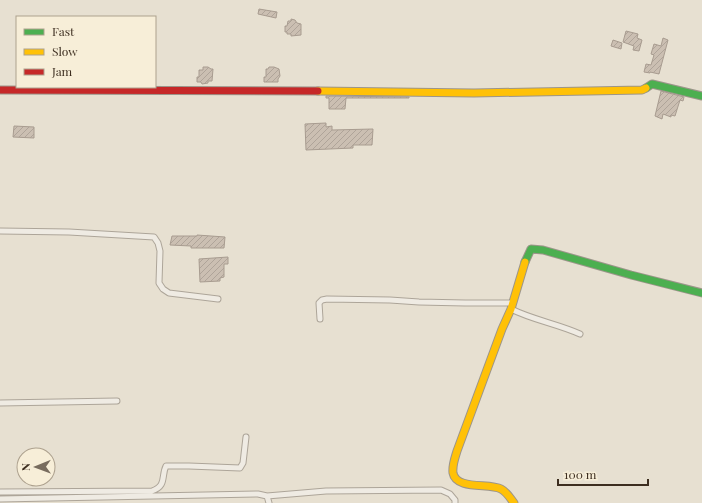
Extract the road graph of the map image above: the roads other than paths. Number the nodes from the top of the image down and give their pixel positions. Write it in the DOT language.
graph roads {
  1 [pos="0,90"];
  2 [pos="702,96"];
  3 [pos="0,231"];
  4 [pos="702,293"];
  5 [pos="218,299"];
  6 [pos="512,306"];
  7 [pos="320,320"];
  8 [pos="580,334"];
  9 [pos="117,402"];
  10 [pos="0,403"];
  11 [pos="246,437"];
  12 [pos="0,492"];
  13 [pos="267,496"];
  14 [pos="0,499"];
  15 [pos="269,503"];
  16 [pos="455,503"];
  17 [pos="514,503"];
  1 -- 2 [label="street"];
  3 -- 5 [label="street"];
  4 -- 6 [label="street"];
  6 -- 7 [label="street"];
  6 -- 8 [label="street"];
  6 -- 17 [label="street"];
  9 -- 10 [label="street"];
  11 -- 12 [label="street"];
  13 -- 14 [label="street"];
  13 -- 15 [label="street"];
  13 -- 16 [label="street"];
}
